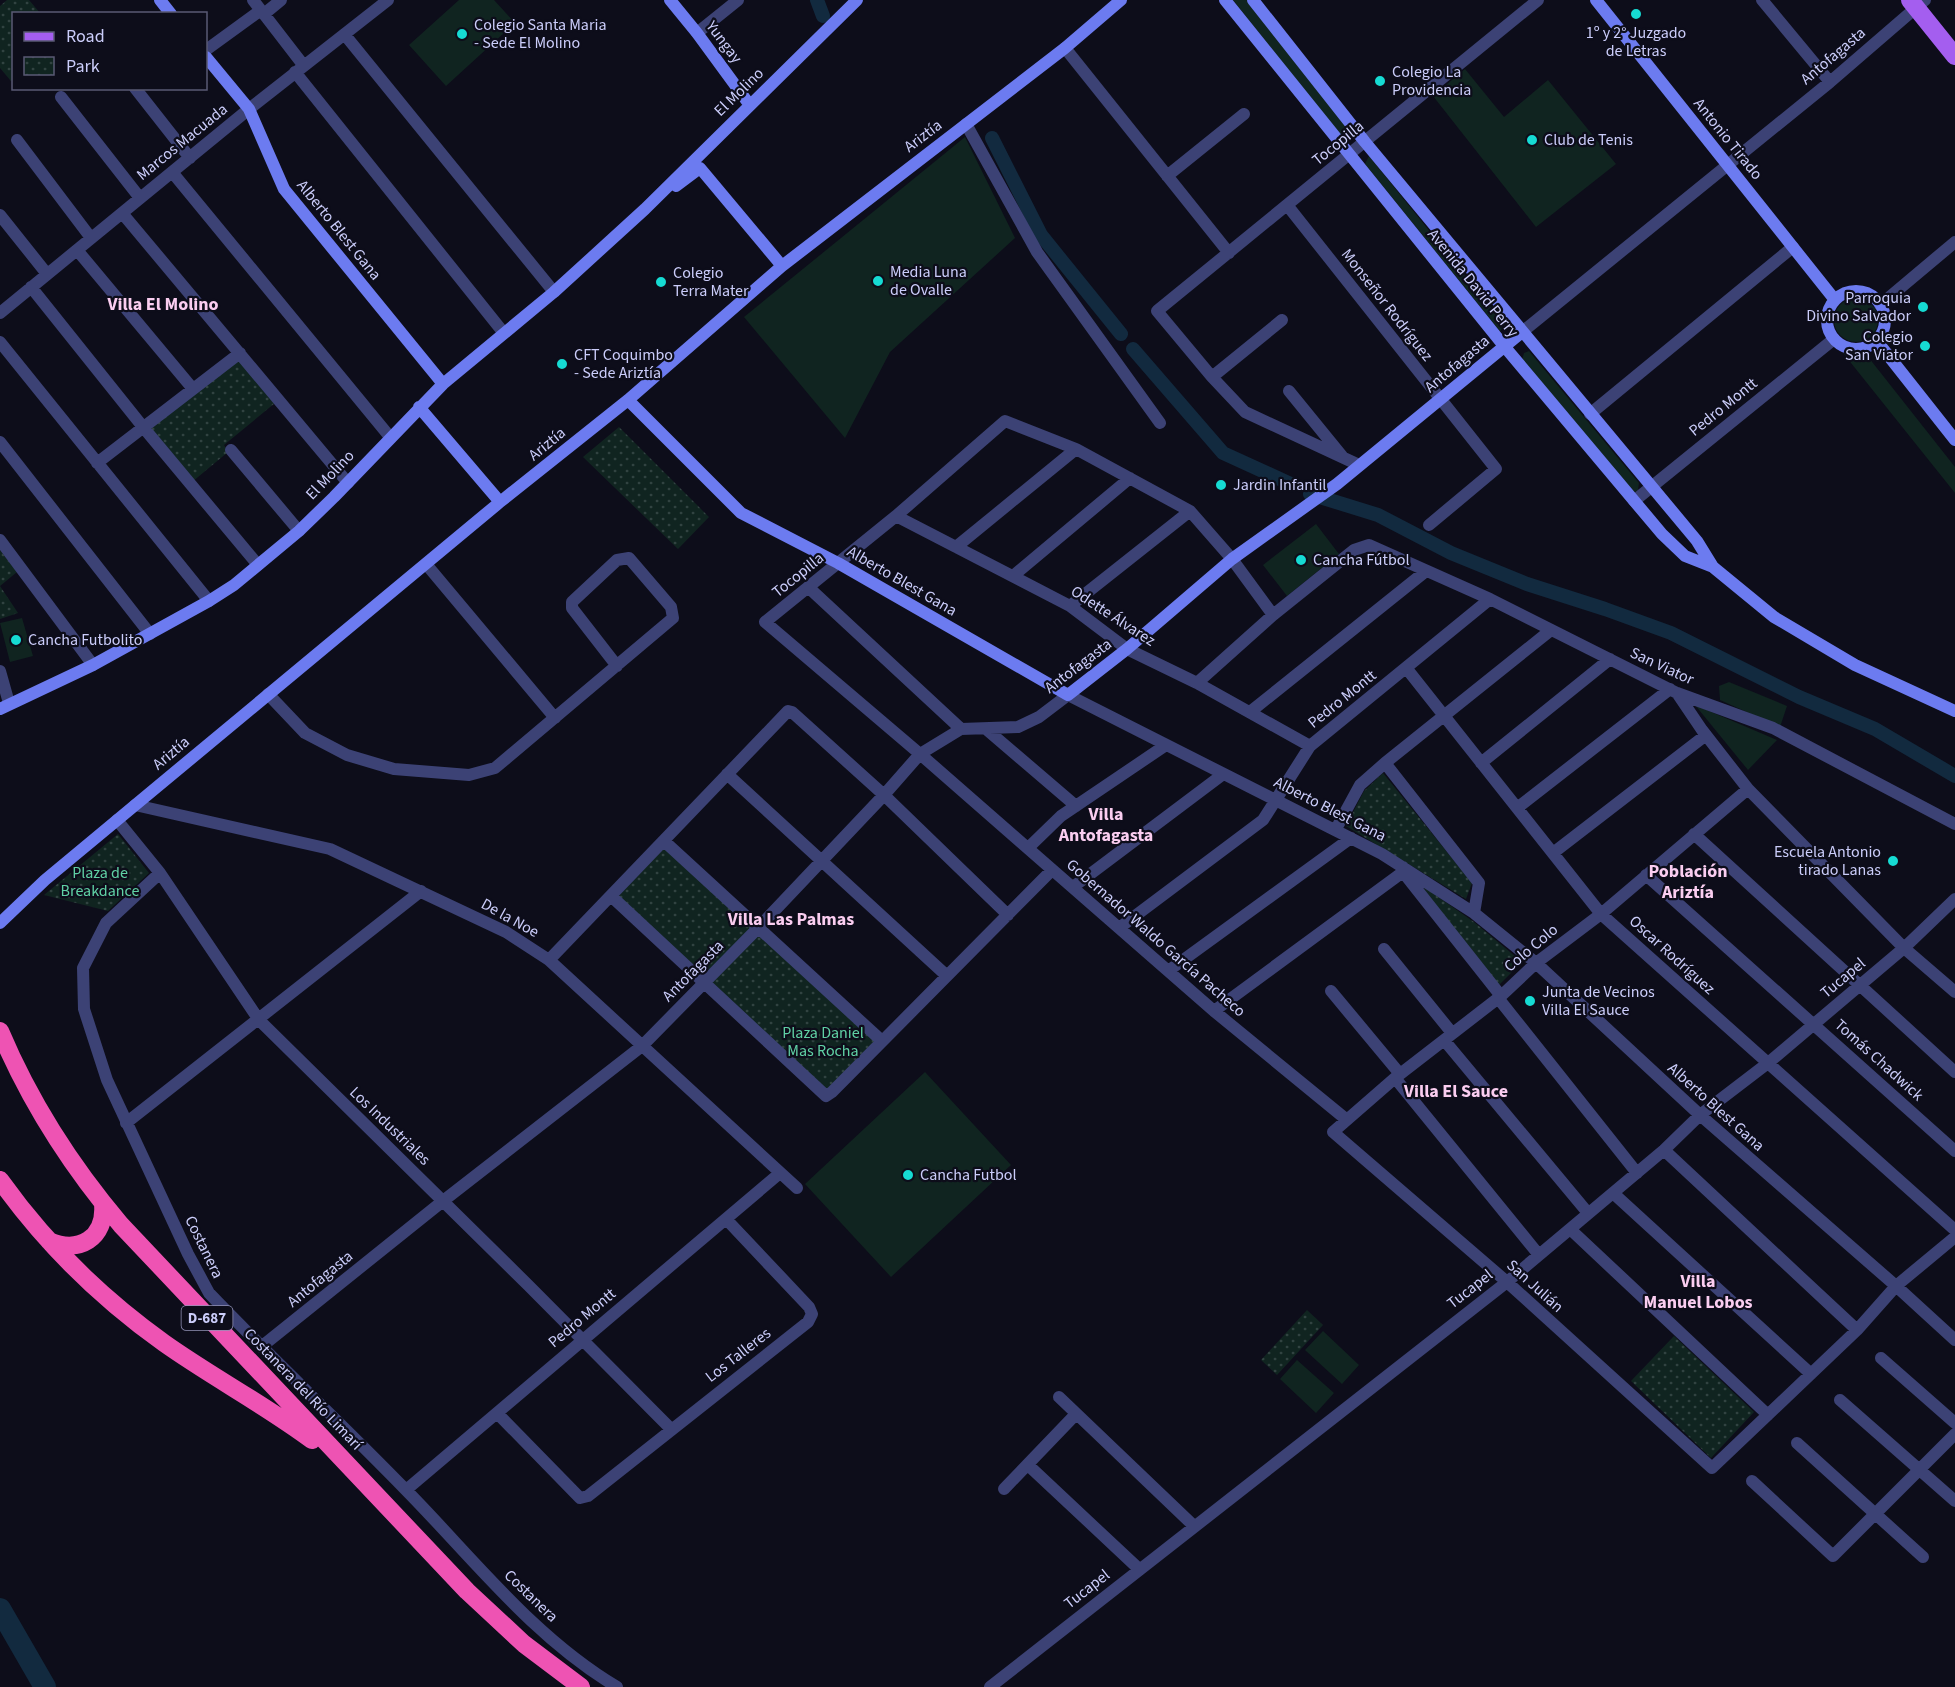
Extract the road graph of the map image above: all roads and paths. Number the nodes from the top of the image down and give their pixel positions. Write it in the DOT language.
graph roads {
  1 [pos="281,0"];
  2 [pos="388,0"];
  3 [pos="670,0"];
  4 [pos="738,0"];
  5 [pos="857,0"];
  6 [pos="1121,0"];
  7 [pos="1224,0"];
  8 [pos="1253,0"];
  9 [pos="1538,0"];
  10 [pos="1596,0"];
  11 [pos="1762,0"];
  12 [pos="1917,2"];
  13 [pos="259,8"];
  14 [pos="698,33"];
  15 [pos="345,35"];
  16 [pos="1065,48"];
  17 [pos="207,49"];
  18 [pos="1955,56"];
  19 [pos="207,58"];
  20 [pos="300,69"];
  21 [pos="1830,82"];
  22 [pos="137,90"];
  23 [pos="60,97"];
  24 [pos="749,104"];
  25 [pos="249,109"];
  26 [pos="1244,114"];
  27 [pos="966,124"];
  28 [pos="17,140"];
  29 [pos="1365,142"];
  30 [pos="1350,155"];
  31 [pos="190,158"];
  32 [pos="1727,164"];
  33 [pos="172,172"];
  34 [pos="1167,176"];
  35 [pos="140,198"];
  36 [pos="1287,206"];
  37 [pos="645,209"];
  38 [pos="122,213"];
  39 [pos="0,215"];
  40 [pos="91,238"];
  41 [pos="1955,242"];
  42 [pos="1793,247"];
  43 [pos="77,250"];
  44 [pos="1229,253"];
  45 [pos="782,267"];
  46 [pos="47,274"];
  47 [pos="31,287"];
  48 [pos="554,292"];
  49 [pos="1834,300"];
  50 [pos="1880,305"];
  51 [pos="2,308"];
  52 [pos="1282,320"];
  53 [pos="503,332"];
  54 [pos="1522,332"];
  55 [pos="1834,339"];
  56 [pos="1876,340"];
  57 [pos="0,342"];
  58 [pos="1504,346"];
  59 [pos="240,353"];
  60 [pos="1212,377"];
  61 [pos="442,384"];
  62 [pos="193,389"];
  63 [pos="1289,391"];
  64 [pos="628,400"];
  65 [pos="1441,400"];
  66 [pos="419,407"];
  67 [pos="1590,414"];
  68 [pos="1160,423"];
  69 [pos="143,427"];
  70 [pos="390,437"];
  71 [pos="1955,440"];
  72 [pos="0,442"];
  73 [pos="1076,449"];
  74 [pos="231,450"];
  75 [pos="1343,458"];
  76 [pos="98,463"];
  77 [pos="1359,465"];
  78 [pos="1130,478"];
  79 [pos="348,483"];
  80 [pos="1652,487"];
  81 [pos="1634,501"];
  82 [pos="500,502"];
  83 [pos="1190,511"];
  84 [pos="896,516"];
  85 [pos="1429,525"];
  86 [pos="298,531"];
  87 [pos="0,540"];
  88 [pos="956,547"];
  89 [pos="1232,559"];
  90 [pos="838,563"];
  91 [pos="426,564"];
  92 [pos="258,565"];
  93 [pos="1713,567"];
  94 [pos="1426,571"];
  95 [pos="1013,576"];
  96 [pos="808,587"];
  97 [pos="1490,599"];
  98 [pos="209,601"];
  99 [pos="1070,606"];
  100 [pos="1273,615"];
  101 [pos="1551,630"];
  102 [pos="150,634"];
  103 [pos="1127,650"];
  104 [pos="1610,659"];
  105 [pos="93,665"];
  106 [pos="617,666"];
  107 [pos="1407,669"];
  108 [pos="0,671"];
  109 [pos="1197,683"];
  110 [pos="1673,691"];
  111 [pos="268,694"];
  112 [pos="1068,695"];
  113 [pos="5,706"];
  114 [pos="1955,711"];
  115 [pos="1250,712"];
  116 [pos="1444,717"];
  117 [pos="555,718"];
  118 [pos="961,729"];
  119 [pos="986,729"];
  120 [pos="1706,735"];
  121 [pos="1166,745"];
  122 [pos="1310,746"];
  123 [pos="920,754"];
  124 [pos="1385,763"];
  125 [pos="1481,763"];
  126 [pos="727,774"];
  127 [pos="1222,775"];
  128 [pos="1748,789"];
  129 [pos="884,795"];
  130 [pos="1275,799"];
  131 [pos="135,805"];
  132 [pos="1076,806"];
  133 [pos="1517,808"];
  134 [pos="117,820"];
  135 [pos="1955,824"];
  136 [pos="1336,829"];
  137 [pos="1694,834"];
  138 [pos="1351,838"];
  139 [pos="664,841"];
  140 [pos="1028,848"];
  141 [pos="1553,853"];
  142 [pos="822,860"];
  143 [pos="1403,869"];
  144 [pos="1052,870"];
  145 [pos="160,873"];
  146 [pos="1646,875"];
  147 [pos="1073,887"];
  148 [pos="422,891"];
  149 [pos="612,896"];
  150 [pos="1955,899"];
  151 [pos="1474,913"];
  152 [pos="1601,914"];
  153 [pos="1008,915"];
  154 [pos="0,923"];
  155 [pos="759,927"];
  156 [pos="1119,928"];
  157 [pos="1904,948"];
  158 [pos="1384,949"];
  159 [pos="549,960"];
  160 [pos="1536,963"];
  161 [pos="1168,971"];
  162 [pos="947,976"];
  163 [pos="705,982"];
  164 [pos="1860,985"];
  165 [pos="1954,989"];
  166 [pos="1331,991"];
  167 [pos="1499,997"];
  168 [pos="1214,1011"];
  169 [pos="259,1020"];
  170 [pos="1814,1024"];
  171 [pos="0,1031"];
  172 [pos="1448,1036"];
  173 [pos="882,1041"];
  174 [pos="642,1046"];
  175 [pos="1768,1063"];
  176 [pos="1955,1072"];
  177 [pos="1398,1076"];
  178 [pos="1700,1115"];
  179 [pos="1347,1120"];
  180 [pos="126,1123"];
  181 [pos="1333,1132"];
  182 [pos="1664,1150"];
  183 [pos="1955,1151"];
  184 [pos="780,1173"];
  185 [pos="1637,1173"];
  186 [pos="0,1180"];
  187 [pos="797,1188"];
  188 [pos="1613,1193"];
  189 [pos="443,1201"];
  190 [pos="103,1204"];
  191 [pos="1588,1214"];
  192 [pos="726,1219"];
  193 [pos="1569,1229"];
  194 [pos="1955,1230"];
  195 [pos="1955,1237"];
  196 [pos="49,1241"];
  197 [pos="1539,1255"];
  198 [pos="1507,1282"];
  199 [pos="1896,1286"];
  200 [pos="1857,1330"];
  201 [pos="1953,1336"];
  202 [pos="582,1340"];
  203 [pos="261,1347"];
  204 [pos="1881,1358"];
  205 [pos="1811,1374"];
  206 [pos="1059,1397"];
  207 [pos="1840,1400"];
  208 [pos="497,1413"];
  209 [pos="1076,1414"];
  210 [pos="1768,1415"];
  211 [pos="1955,1423"];
  212 [pos="671,1430"];
  213 [pos="1955,1434"];
  214 [pos="1797,1443"];
  215 [pos="1028,1465"];
  216 [pos="1920,1470"];
  217 [pos="1752,1481"];
  218 [pos="367,1486"];
  219 [pos="1004,1489"];
  220 [pos="406,1490"];
  221 [pos="1955,1501"];
  222 [pos="1874,1515"];
  223 [pos="1194,1526"];
  224 [pos="1923,1557"];
  225 [pos="1139,1569"];
  226 [pos="590,1671"];
  227 [pos="579,1686"];
  228 [pos="617,1687"];
  229 [pos="990,1687"];
  1 -- 13 [label="street"];
  2 -- 15 [label="street, Marcos Macuada"];
  3 -- 14 [label="main road, Yungay"];
  4 -- 14 [label="street"];
  5 -- 24 [label="main road, El Molino"];
  6 -- 16 [label="main road, Ariztía"];
  7 -- 30 [label="main road, Avenida David Perry"];
  8 -- 29 [label="main road, Avenida David Perry"];
  9 -- 29 [label="street, Tocopilla"];
  10 -- 32 [label="main road, Antonio Tirado"];
  11 -- 21 [label="street"];
  12 -- 18 [label="main road"];
  12 -- 21 [label="street, Antofagasta"];
  13 -- 17 [label="street"];
  13 -- 20 [label="street"];
  14 -- 24 [label="main road, Yungay"];
  15 -- 20 [label="street, Marcos Macuada"];
  15 -- 48 [label="street"];
  16 -- 27 [label="main road, Ariztía"];
  16 -- 34 [label="street"];
  19 -- 25 [label="main road, Alberto Blest Gana"];
  20 -- 25 [label="street, Marcos Macuada"];
  20 -- 53 [label="street"];
  21 -- 32 [label="street, Antofagasta"];
  22 -- 31 [label="street"];
  23 -- 35 [label="street"];
  24 -- 37 [label="main road, El Molino"];
  25 -- 31 [label="street, Marcos Macuada"];
  25 -- 61 [label="main road, Alberto Blest Gana"];
  26 -- 34 [label="street"];
  27 -- 45 [label="main road, Ariztía"];
  27 -- 68 [label="street"];
  28 -- 40 [label="street"];
  29 -- 30 [label="street, Tocopilla"];
  29 -- 54 [label="main road, Avenida David Perry"];
  30 -- 36 [label="street, Tocopilla"];
  30 -- 58 [label="main road, Avenida David Perry"];
  31 -- 33 [label="street, Marcos Macuada"];
  32 -- 42 [label="main road, Antonio Tirado"];
  32 -- 54 [label="street, Antofagasta"];
  33 -- 35 [label="street, Marcos Macuada"];
  33 -- 70 [label="street"];
  34 -- 44 [label="street"];
  35 -- 38 [label="street, Marcos Macuada"];
  36 -- 44 [label="street, Tocopilla"];
  36 -- 65 [label="street, Monseñor Rodríguez"];
  37 -- 45 [label="main road, El Molino"];
  37 -- 48 [label="main road, El Molino"];
  38 -- 40 [label="street, Marcos Macuada"];
  38 -- 59 [label="street"];
  39 -- 46 [label="street"];
  40 -- 43 [label="street, Marcos Macuada"];
  41 -- 50 [label="street"];
  42 -- 49 [label="main road, Antonio Tirado"];
  42 -- 67 [label="street"];
  43 -- 46 [label="street, Marcos Macuada"];
  43 -- 62 [label="street"];
  44 -- 60 [label="street, Tocopilla"];
  45 -- 64 [label="main road, Ariztía"];
  46 -- 47 [label="street, Marcos Macuada"];
  47 -- 51 [label="street, Marcos Macuada"];
  47 -- 69 [label="street"];
  48 -- 53 [label="main road, El Molino"];
  49 -- 50 [label="main road"];
  49 -- 55 [label="main road"];
  50 -- 56 [label="main road"];
  52 -- 60 [label="street"];
  53 -- 61 [label="main road, El Molino"];
  54 -- 58 [label="main road, Antofagasta"];
  54 -- 67 [label="main road, Avenida David Perry"];
  55 -- 56 [label="main road"];
  55 -- 80 [label="street, Pedro Montt"];
  56 -- 71 [label="main road"];
  57 -- 76 [label="street"];
  58 -- 65 [label="main road, Antofagasta"];
  58 -- 81 [label="main road, Avenida David Perry"];
  59 -- 62 [label="street"];
  59 -- 79 [label="street"];
  60 -- 75 [label="street"];
  61 -- 66 [label="main road, El Molino"];
  62 -- 69 [label="street"];
  63 -- 75 [label="street"];
  64 -- 82 [label="main road, Ariztía"];
  64 -- 90 [label="main road, Alberto Blest Gana"];
  65 -- 77 [label="main road, Antofagasta"];
  65 -- 85 [label="street, Monseñor Rodríguez"];
  66 -- 70 [label="main road, El Molino"];
  66 -- 82 [label="main road"];
  67 -- 80 [label="main road, Avenida David Perry"];
  69 -- 76 [label="street"];
  69 -- 92 [label="street"];
  70 -- 79 [label="main road, El Molino"];
  72 -- 102 [label="street"];
  73 -- 78 [label="street"];
  73 -- 84 [label="street, Tocopilla"];
  73 -- 88 [label="street"];
  74 -- 86 [label="street"];
  75 -- 77 [label="street"];
  76 -- 98 [label="street"];
  77 -- 89 [label="main road, Antofagasta"];
  78 -- 83 [label="street"];
  78 -- 95 [label="street"];
  79 -- 86 [label="main road, El Molino"];
  80 -- 81 [label="street, Pedro Montt"];
  80 -- 93 [label="main road, Avenida David Perry"];
  81 -- 93 [label="main road, Avenida David Perry"];
  82 -- 91 [label="main road, Ariztía"];
  83 -- 89 [label="street"];
  83 -- 99 [label="street"];
  84 -- 88 [label="street, Odette Álvarez"];
  84 -- 90 [label="street, Tocopilla"];
  86 -- 92 [label="main road, El Molino"];
  87 -- 105 [label="street"];
  88 -- 95 [label="street, Odette Álvarez"];
  89 -- 100 [label="street"];
  89 -- 103 [label="main road, Antofagasta"];
  90 -- 96 [label="street, Tocopilla"];
  90 -- 112 [label="main road, Alberto Blest Gana"];
  91 -- 111 [label="main road, Ariztía"];
  91 -- 117 [label="street"];
  92 -- 98 [label="main road, El Molino"];
  93 -- 114 [label="main road, Avenida David Perry"];
  94 -- 97 [label="street, San Viator"];
  94 -- 100 [label="street, San Viator"];
  94 -- 115 [label="street"];
  95 -- 99 [label="street, Odette Álvarez"];
  96 -- 118 [label="street"];
  96 -- 123 [label="street, Tocopilla"];
  97 -- 101 [label="street, San Viator"];
  97 -- 107 [label="street, Pedro Montt"];
  98 -- 102 [label="main road, El Molino"];
  99 -- 103 [label="street, Odette Álvarez"];
  100 -- 109 [label="street"];
  101 -- 104 [label="street, San Viator"];
  101 -- 116 [label="street"];
  102 -- 105 [label="main road, El Molino"];
  103 -- 109 [label="street, Odette Álvarez"];
  103 -- 112 [label="main road, Antofagasta"];
  104 -- 110 [label="street, San Viator"];
  104 -- 125 [label="street"];
  105 -- 113 [label="main road, El Molino"];
  106 -- 106 [label="street"];
  106 -- 117 [label="street"];
  107 -- 116 [label="street, Oscar Rodríguez"];
  107 -- 122 [label="street, Pedro Montt"];
  108 -- 113 [label="street"];
  109 -- 115 [label="street, Odette Álvarez"];
  110 -- 120 [label="street"];
  110 -- 133 [label="street"];
  110 -- 135 [label="street, San Viator"];
  111 -- 117 [label="street"];
  111 -- 131 [label="main road, Ariztía"];
  112 -- 119 [label="street, Antofagasta"];
  112 -- 121 [label="street, Alberto Blest Gana"];
  115 -- 122 [label="street, Odette Álvarez"];
  116 -- 124 [label="street"];
  116 -- 125 [label="street, Oscar Rodríguez"];
  118 -- 119 [label="street, Antofagasta"];
  118 -- 123 [label="street, Antofagasta"];
  119 -- 132 [label="street"];
  120 -- 128 [label="street"];
  120 -- 141 [label="street"];
  121 -- 127 [label="street, Alberto Blest Gana"];
  121 -- 132 [label="street"];
  122 -- 130 [label="street, Pedro Montt"];
  123 -- 129 [label="street, Antofagasta"];
  123 -- 140 [label="street, Gobernador Waldo García Pacheco"];
  124 -- 136 [label="street"];
  124 -- 151 [label="street"];
  125 -- 133 [label="street, Oscar Rodríguez"];
  126 -- 129 [label="street"];
  126 -- 139 [label="street"];
  126 -- 142 [label="street"];
  127 -- 130 [label="street, Alberto Blest Gana"];
  127 -- 147 [label="street"];
  128 -- 137 [label="street, Colo Colo"];
  128 -- 157 [label="street"];
  129 -- 142 [label="street, Antofagasta"];
  129 -- 153 [label="street"];
  130 -- 136 [label="street, Alberto Blest Gana"];
  130 -- 156 [label="street, Pedro Montt"];
  131 -- 134 [label="main road, Ariztía"];
  131 -- 148 [label="street, De la Noe"];
  132 -- 140 [label="street"];
  133 -- 141 [label="street, Oscar Rodríguez"];
  134 -- 145 [label="street, Los Industriales"];
  134 -- 154 [label="main road, Ariztía"];
  136 -- 138 [label="street, Alberto Blest Gana"];
  137 -- 146 [label="street, Colo Colo"];
  137 -- 164 [label="street"];
  138 -- 143 [label="street, Alberto Blest Gana"];
  138 -- 161 [label="street"];
  139 -- 149 [label="street"];
  139 -- 155 [label="street"];
  140 -- 144 [label="street, Gobernador Waldo García Pacheco"];
  141 -- 152 [label="street, Oscar Rodríguez"];
  142 -- 155 [label="street, Antofagasta"];
  142 -- 162 [label="street"];
  143 -- 151 [label="street, Alberto Blest Gana"];
  143 -- 167 [label="street"];
  143 -- 168 [label="street"];
  144 -- 147 [label="street, Gobernador Waldo García Pacheco"];
  144 -- 153 [label="street"];
  145 -- 169 [label="street, Los Industriales"];
  145 -- 180 [label="street, Costanera"];
  146 -- 152 [label="street, Colo Colo"];
  146 -- 170 [label="street, Tomás Chadwick"];
  147 -- 156 [label="street, Gobernador Waldo García Pacheco"];
  148 -- 159 [label="street, De la Noe"];
  148 -- 169 [label="street"];
  149 -- 159 [label="street"];
  149 -- 163 [label="street"];
  150 -- 157 [label="street, Tucapel"];
  151 -- 160 [label="street, Alberto Blest Gana"];
  152 -- 160 [label="street, Colo Colo"];
  152 -- 175 [label="street, Oscar Rodríguez"];
  153 -- 162 [label="street"];
  155 -- 163 [label="street, Antofagasta"];
  155 -- 173 [label="street"];
  156 -- 161 [label="street, Gobernador Waldo García Pacheco"];
  157 -- 164 [label="street, Tucapel"];
  157 -- 165 [label="street"];
  158 -- 172 [label="street"];
  159 -- 174 [label="street, De la Noe"];
  160 -- 167 [label="street, Colo Colo"];
  160 -- 178 [label="street, Alberto Blest Gana"];
  161 -- 168 [label="street, Gobernador Waldo García Pacheco"];
  162 -- 173 [label="street"];
  163 -- 173 [label="street"];
  163 -- 174 [label="street, Antofagasta"];
  164 -- 170 [label="street, Tucapel"];
  164 -- 176 [label="street"];
  166 -- 177 [label="street"];
  167 -- 172 [label="street, Colo Colo"];
  167 -- 185 [label="street"];
  168 -- 179 [label="street, Gobernador Waldo García Pacheco"];
  169 -- 180 [label="street"];
  169 -- 189 [label="street, Los Industriales"];
  170 -- 175 [label="street, Tucapel"];
  170 -- 183 [label="street, Tomás Chadwick"];
  171 -- 190 [label="highway, Costanera del Río Limarí / D-687"];
  172 -- 177 [label="street, Colo Colo"];
  172 -- 191 [label="street"];
  174 -- 184 [label="street, De la Noe"];
  174 -- 189 [label="street, Antofagasta"];
  175 -- 178 [label="street, Tucapel"];
  175 -- 194 [label="street, Oscar Rodríguez"];
  177 -- 179 [label="street, Colo Colo"];
  177 -- 197 [label="street"];
  178 -- 182 [label="street, Tucapel"];
  178 -- 199 [label="street, Alberto Blest Gana"];
  179 -- 181 [label="street, Colo Colo"];
  180 -- 203 [label="street, Costanera"];
  181 -- 198 [label="street, San Julián"];
  182 -- 185 [label="street, Tucapel"];
  182 -- 200 [label="street"];
  184 -- 187 [label="street, De la Noe"];
  184 -- 192 [label="street, Pedro Montt"];
  185 -- 188 [label="street, Tucapel"];
  186 -- 196 [label="highway, Costanera del Río Limarí / D-687"];
  188 -- 191 [label="street, Tucapel"];
  188 -- 205 [label="street"];
  189 -- 202 [label="street, Los Industriales"];
  189 -- 203 [label="street, Antofagasta"];
  190 -- 196 [label="highway"];
  190 -- 218 [label="highway, Costanera del Río Limarí / D-687"];
  191 -- 193 [label="street, Tucapel"];
  192 -- 202 [label="street, Pedro Montt"];
  192 -- 212 [label="street, Los Talleres"];
  193 -- 197 [label="street, Tucapel"];
  193 -- 210 [label="street"];
  195 -- 199 [label="street"];
  196 -- 218 [label="highway, Costanera del Río Limarí / D-687"];
  197 -- 198 [label="street, Tucapel"];
  198 -- 210 [label="street, San Julián"];
  198 -- 223 [label="street, Tucapel"];
  199 -- 200 [label="street"];
  199 -- 201 [label="street, Alberto Blest Gana"];
  200 -- 205 [label="street"];
  202 -- 208 [label="street, Pedro Montt"];
  202 -- 212 [label="street, Los Industriales"];
  203 -- 220 [label="street, Costanera"];
  204 -- 211 [label="street"];
  205 -- 210 [label="street"];
  206 -- 209 [label="street"];
  207 -- 216 [label="street"];
  208 -- 212 [label="street, Los Talleres"];
  208 -- 220 [label="street, Pedro Montt"];
  209 -- 215 [label="street"];
  209 -- 223 [label="street"];
  213 -- 216 [label="street"];
  214 -- 222 [label="street"];
  215 -- 219 [label="street"];
  215 -- 225 [label="street"];
  216 -- 221 [label="street"];
  216 -- 222 [label="street"];
  217 -- 222 [label="street"];
  218 -- 227 [label="highway, Costanera del Río Limarí / D-687"];
  220 -- 226 [label="street, Costanera"];
  222 -- 224 [label="street"];
  223 -- 225 [label="street, Tucapel"];
  225 -- 229 [label="street, Tucapel"];
  226 -- 227 [label="street"];
  226 -- 228 [label="street, Costanera"];
}
